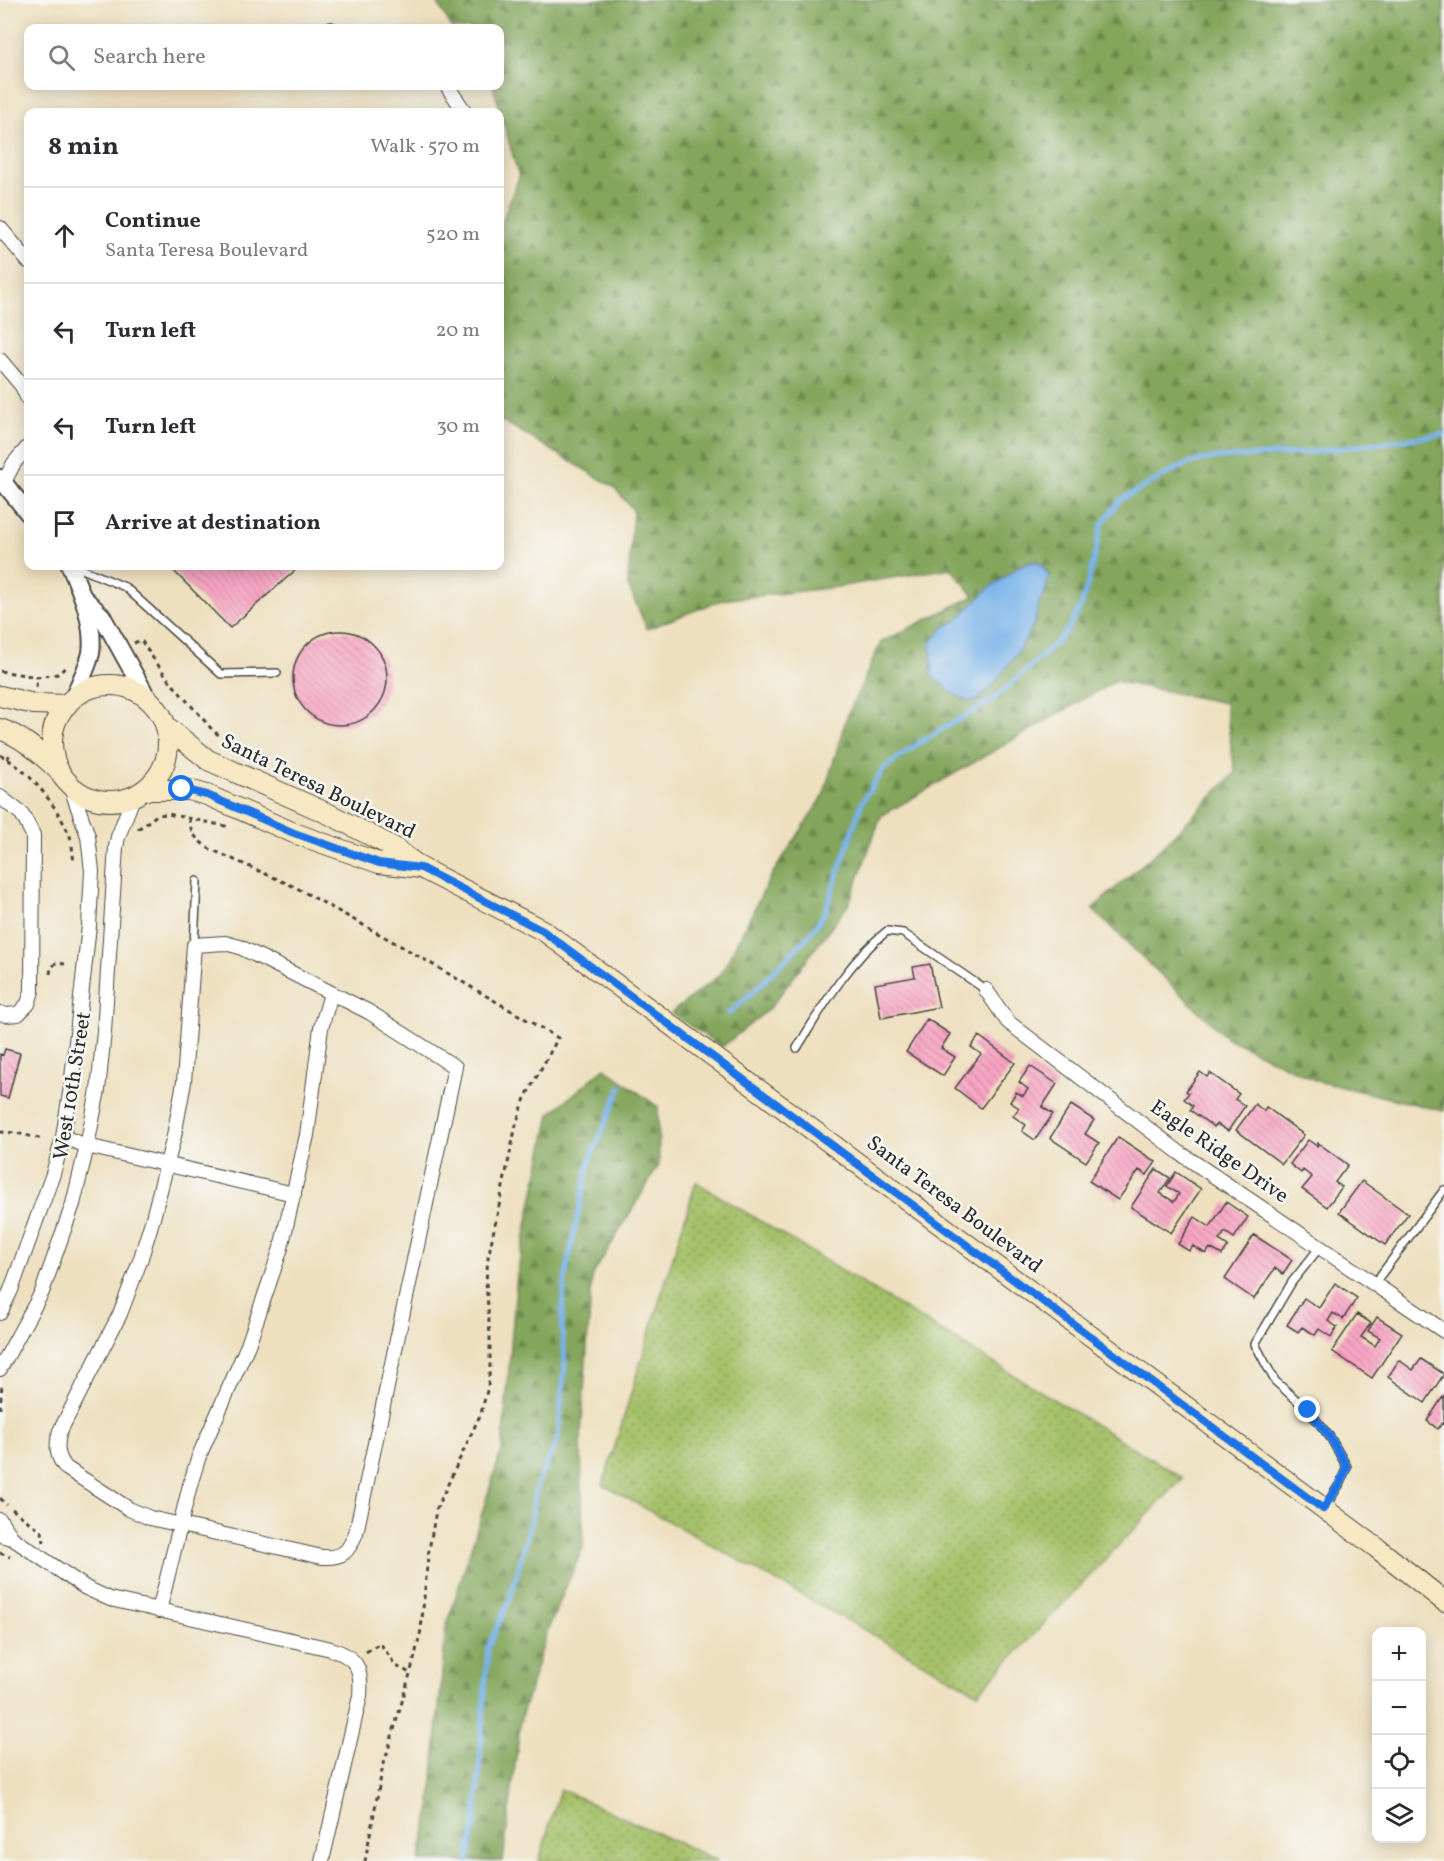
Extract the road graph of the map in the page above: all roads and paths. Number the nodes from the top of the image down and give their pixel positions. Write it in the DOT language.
graph roads {
  1 [pos="450,90"];
  2 [pos="462,108"];
  3 [pos="0,228"];
  4 [pos="24,256"];
  5 [pos="0,360"];
  6 [pos="24,390"];
  7 [pos="24,451"];
  8 [pos="2,480"];
  9 [pos="24,508"];
  10 [pos="72,570"];
  11 [pos="85,570"];
  12 [pos="85,599"];
  13 [pos="128,646"];
  14 [pos="71,660"];
  15 [pos="0,671"];
  16 [pos="277,673"];
  17 [pos="37,677"];
  18 [pos="36,687"];
  19 [pos="0,696"];
  20 [pos="148,699"];
  21 [pos="70,701"];
  22 [pos="166,726"];
  23 [pos="0,729"];
  24 [pos="0,755"];
  25 [pos="253,762"];
  26 [pos="65,778"];
  27 [pos="139,793"];
  28 [pos="0,797"];
  29 [pos="179,806"];
  30 [pos="177,816"];
  31 [pos="189,818"];
  32 [pos="135,834"];
  33 [pos="72,855"];
  34 [pos="421,868"];
  35 [pos="196,881"];
  36 [pos="194,945"];
  37 [pos="65,964"];
  38 [pos="50,974"];
  39 [pos="986,990"];
  40 [pos="331,994"];
  41 [pos="0,1013"];
  42 [pos="797,1048"];
  43 [pos="0,1132"];
  44 [pos="63,1137"];
  45 [pos="43,1139"];
  46 [pos="87,1146"];
  47 [pos="167,1164"];
  48 [pos="1443,1192"];
  49 [pos="294,1194"];
  50 [pos="1320,1248"];
  51 [pos="1374,1284"];
  52 [pos="0,1313"];
  53 [pos="1444,1331"];
  54 [pos="0,1369"];
  55 [pos="0,1408"];
  56 [pos="0,1498"];
  57 [pos="1323,1509"];
  58 [pos="0,1520"];
  59 [pos="178,1525"];
  60 [pos="42,1532"];
  61 [pos="6,1537"];
  62 [pos="1444,1601"];
  63 [pos="159,1611"];
  64 [pos="380,1643"];
  65 [pos="410,1673"];
  66 [pos="322,1861"];
  1 -- 2 [label="street"];
  3 -- 4 [label="street"];
  5 -- 6 [label="street"];
  7 -- 8 [label="street"];
  8 -- 9 [label="street"];
  10 -- 12 [label="street"];
  11 -- 16 [label="lane"];
  12 -- 20 [label="street"];
  12 -- 21 [label="street"];
  13 -- 25 [label="path"];
  14 -- 17 [label="path"];
  15 -- 17 [label="path"];
  17 -- 18 [label="path"];
  19 -- 21 [label="main road"];
  20 -- 21 [label="main road"];
  20 -- 22 [label="main road"];
  21 -- 26 [label="main road"];
  22 -- 27 [label="main road"];
  22 -- 34 [label="main road, Santa Teresa Boulevard"];
  23 -- 26 [label="main road"];
  24 -- 33 [label="path"];
  26 -- 27 [label="main road"];
  26 -- 44 [label="street, West 10th Street"];
  27 -- 34 [label="main road, Santa Teresa Boulevard"];
  27 -- 46 [label="street, West 10th Street"];
  28 -- 41 [label="street"];
  29 -- 30 [label="path"];
  30 -- 31 [label="path"];
  30 -- 32 [label="path"];
  34 -- 57 [label="main road, Santa Teresa Boulevard"];
  35 -- 36 [label="lane"];
  36 -- 40 [label="street"];
  36 -- 47 [label="street"];
  37 -- 38 [label="path"];
  39 -- 42 [label="lane"];
  39 -- 50 [label="street, Eagle Ridge Drive"];
  40 -- 49 [label="street"];
  40 -- 59 [label="street"];
  43 -- 45 [label="path"];
  44 -- 46 [label="street"];
  44 -- 52 [label="street, West 10th Street"];
  46 -- 47 [label="street"];
  46 -- 54 [label="street, West 10th Street"];
  47 -- 49 [label="street"];
  47 -- 59 [label="street"];
  48 -- 51 [label="lane"];
  49 -- 59 [label="street"];
  50 -- 51 [label="street, Eagle Ridge Drive"];
  50 -- 57 [label="lane"];
  51 -- 53 [label="street, Eagle Ridge Drive"];
  54 -- 55 [label="path"];
  56 -- 60 [label="path"];
  57 -- 62 [label="main road, Santa Teresa Boulevard"];
  58 -- 61 [label="street"];
  59 -- 63 [label="street"];
  61 -- 63 [label="street"];
  63 -- 66 [label="street"];
  64 -- 65 [label="path"];
}
